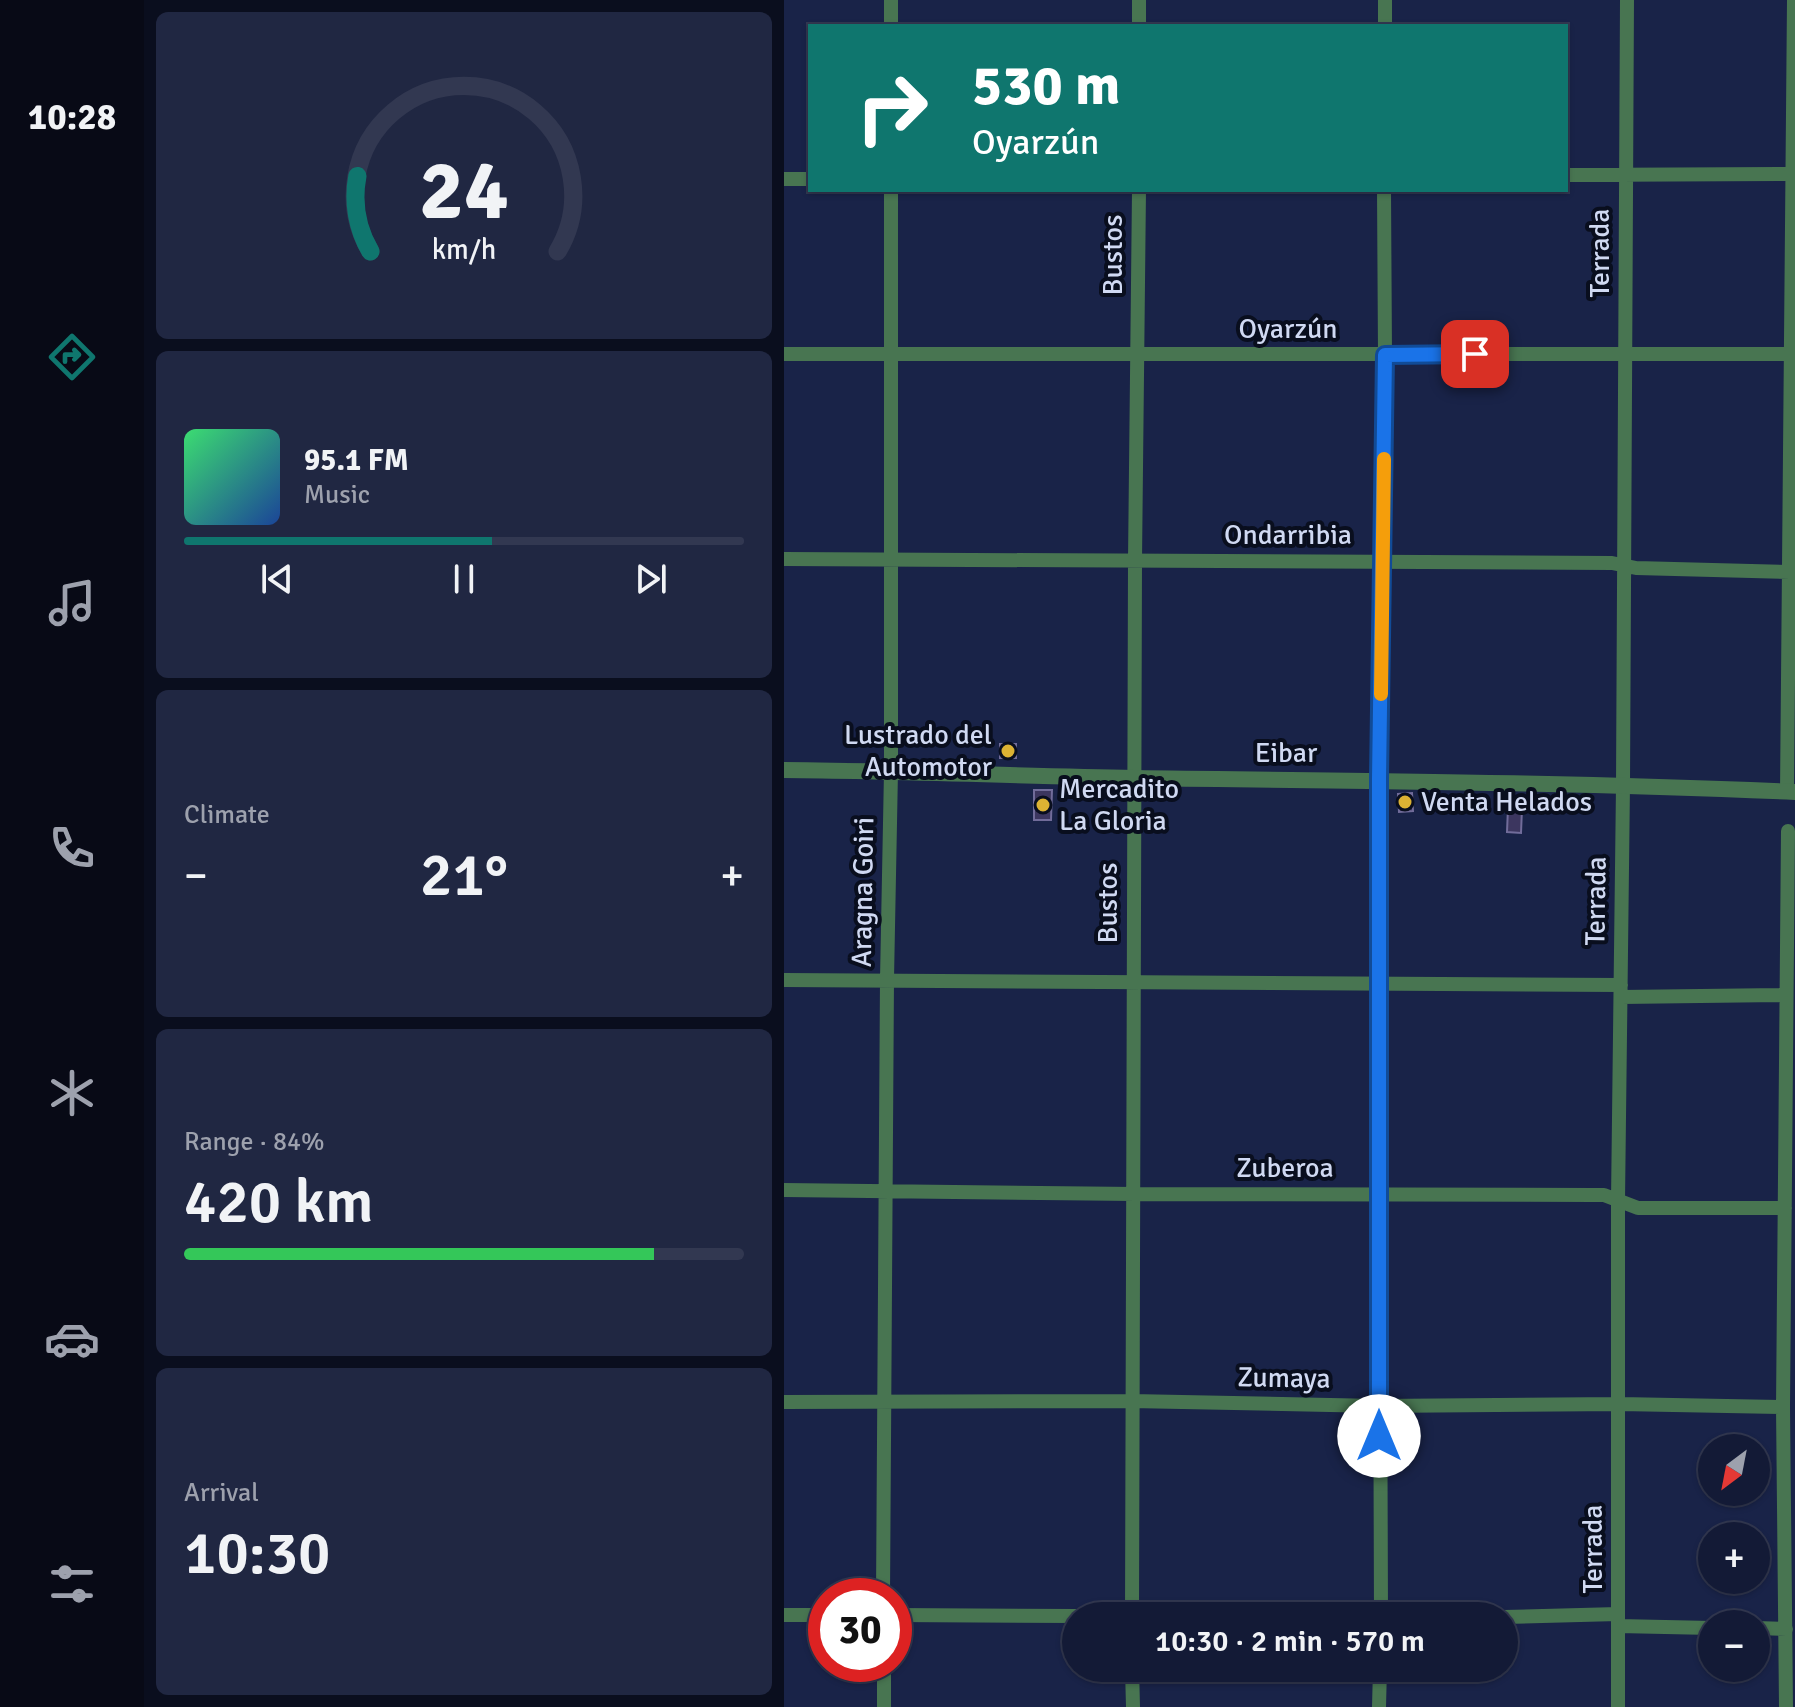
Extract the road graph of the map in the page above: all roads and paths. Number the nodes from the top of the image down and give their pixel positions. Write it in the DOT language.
graph roads {
  1 [pos="891,0"];
  2 [pos="1139,0"];
  3 [pos="1385,0"];
  4 [pos="1627,0"];
  5 [pos="1794,0"];
  6 [pos="891,24"];
  7 [pos="1139,24"];
  8 [pos="1385,24"];
  9 [pos="1794,174"];
  10 [pos="1568,175"];
  11 [pos="1627,175"];
  12 [pos="784,179"];
  13 [pos="808,179"];
  14 [pos="891,192"];
  15 [pos="1139,192"];
  16 [pos="1384,192"];
  17 [pos="784,354"];
  18 [pos="1626,354"];
  19 [pos="1792,354"];
  20 [pos="893,355"];
  21 [pos="1138,355"];
  22 [pos="1385,355"];
  23 [pos="891,558"];
  24 [pos="784,559"];
  25 [pos="1135,561"];
  26 [pos="1383,561"];
  27 [pos="1622,566"];
  28 [pos="1790,572"];
  29 [pos="784,770"];
  30 [pos="891,771"];
  31 [pos="1134,778"];
  32 [pos="1379,779"];
  33 [pos="1623,785"];
  34 [pos="1791,792"];
  35 [pos="1788,831"];
  36 [pos="887,979"];
  37 [pos="784,980"];
  38 [pos="1133,982"];
  39 [pos="1379,985"];
  40 [pos="1621,991"];
  41 [pos="1786,995"];
  42 [pos="784,1190"];
  43 [pos="887,1191"];
  44 [pos="1135,1194"];
  45 [pos="1379,1194"];
  46 [pos="1618,1201"];
  47 [pos="1785,1208"];
  48 [pos="1131,1401"];
  49 [pos="784,1402"];
  50 [pos="885,1403"];
  51 [pos="1620,1404"];
  52 [pos="1378,1406"];
  53 [pos="1783,1407"];
  54 [pos="883,1578"];
  55 [pos="1132,1602"];
  56 [pos="1381,1602"];
  57 [pos="784,1615"];
  58 [pos="808,1615"];
  59 [pos="912,1615"];
  60 [pos="1062,1616"];
  61 [pos="1518,1617"];
  62 [pos="1618,1620"];
  63 [pos="1698,1627"];
  64 [pos="1770,1628"];
  65 [pos="1786,1629"];
  66 [pos="884,1682"];
  67 [pos="1132,1682"];
  68 [pos="1380,1682"];
  69 [pos="884,1707"];
  70 [pos="1133,1707"];
  71 [pos="1379,1707"];
  72 [pos="1618,1707"];
  73 [pos="1786,1707"];
  1 -- 6 [label="street"];
  2 -- 7 [label="street"];
  3 -- 8 [label="street"];
  4 -- 11 [label="street, Terrada"];
  5 -- 9 [label="street"];
  9 -- 11 [label="street"];
  9 -- 19 [label="street"];
  10 -- 11 [label="street"];
  11 -- 18 [label="street, Terrada"];
  12 -- 13 [label="street"];
  14 -- 20 [label="street, Aragna Goiri"];
  15 -- 21 [label="street, Bustos"];
  16 -- 22 [label="street"];
  17 -- 20 [label="street, Oyarzún"];
  18 -- 19 [label="street, Oyarzún"];
  18 -- 22 [label="street, Oyarzún"];
  18 -- 27 [label="street, Terrada"];
  19 -- 28 [label="street"];
  20 -- 21 [label="street, Oyarzún"];
  20 -- 23 [label="street, Aragna Goiri"];
  21 -- 22 [label="street, Oyarzún"];
  21 -- 25 [label="street, Bustos"];
  22 -- 26 [label="street"];
  23 -- 24 [label="street, Ondarribia"];
  23 -- 25 [label="street, Ondarribia"];
  23 -- 30 [label="street, Aragna Goiri"];
  25 -- 26 [label="street, Ondarribia"];
  25 -- 31 [label="street, Bustos"];
  26 -- 27 [label="street, Ondarribia"];
  26 -- 32 [label="street"];
  27 -- 28 [label="street, Ondarribia"];
  27 -- 33 [label="street, Terrada"];
  28 -- 34 [label="street"];
  29 -- 30 [label="street, Eibar"];
  30 -- 31 [label="street, Eibar"];
  30 -- 36 [label="street, Aragna Goiri"];
  31 -- 32 [label="street, Eibar"];
  31 -- 38 [label="street, Bustos"];
  32 -- 33 [label="street, Eibar"];
  32 -- 39 [label="street"];
  33 -- 34 [label="street, Eibar"];
  33 -- 40 [label="street, Terrada"];
  35 -- 41 [label="street"];
  36 -- 37 [label="street"];
  36 -- 38 [label="street"];
  36 -- 43 [label="street, Aragna Goiri"];
  38 -- 39 [label="street"];
  38 -- 44 [label="street, Bustos"];
  39 -- 40 [label="street"];
  39 -- 45 [label="street"];
  40 -- 41 [label="street"];
  40 -- 46 [label="street, Terrada"];
  41 -- 47 [label="street"];
  42 -- 43 [label="street, Zuberoa"];
  43 -- 44 [label="street, Zuberoa"];
  43 -- 50 [label="street, Aragna Goiri"];
  44 -- 45 [label="street, Zuberoa"];
  44 -- 48 [label="street, Bustos"];
  45 -- 46 [label="street, Zuberoa"];
  45 -- 52 [label="street"];
  46 -- 47 [label="street, Zuberoa"];
  46 -- 51 [label="street, Terrada"];
  47 -- 53 [label="street"];
  48 -- 50 [label="street, Zumaya"];
  48 -- 52 [label="street, Zumaya"];
  48 -- 55 [label="street, Bustos"];
  49 -- 50 [label="street, Zumaya"];
  50 -- 54 [label="street, Aragna Goiri"];
  51 -- 52 [label="street, Zumaya"];
  51 -- 53 [label="street, Zumaya"];
  51 -- 62 [label="street, Terrada"];
  52 -- 56 [label="street"];
  53 -- 65 [label="street"];
  57 -- 58 [label="street"];
  59 -- 60 [label="street"];
  61 -- 62 [label="street"];
  62 -- 63 [label="street"];
  62 -- 72 [label="street, Terrada"];
  64 -- 65 [label="street"];
  65 -- 73 [label="street"];
  66 -- 69 [label="street"];
  67 -- 70 [label="street"];
  68 -- 71 [label="street"];
}
